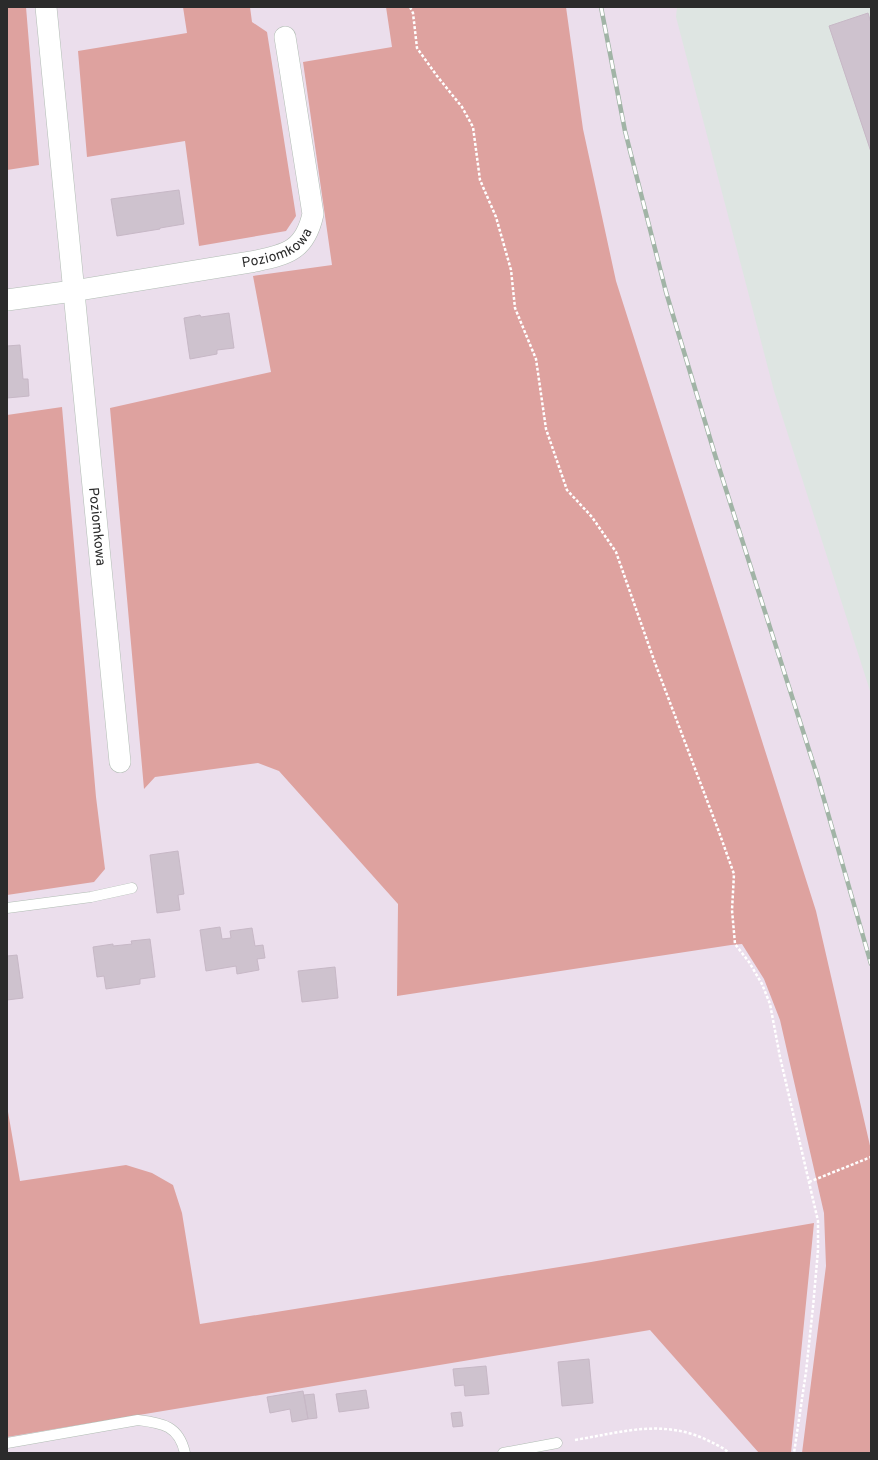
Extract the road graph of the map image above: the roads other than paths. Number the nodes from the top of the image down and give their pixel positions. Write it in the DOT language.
graph roads {
  1 [pos="46,7"];
  2 [pos="285,37"];
  3 [pos="73,291"];
  4 [pos="7,300"];
  5 [pos="120,762"];
  6 [pos="132,888"];
  7 [pos="7,908"];
  8 [pos="7,1443"];
  9 [pos="557,1443"];
  10 [pos="185,1453"];
  11 [pos="503,1453"];
  1 -- 3 [label="street, Poziomkowa"];
  2 -- 3 [label="street, Poziomkowa"];
  3 -- 4 [label="street, Poziomkowa"];
  3 -- 5 [label="street, Poziomkowa"];
  6 -- 7 [label="lane"];
  8 -- 10 [label="lane"];
  9 -- 11 [label="lane"];
}
